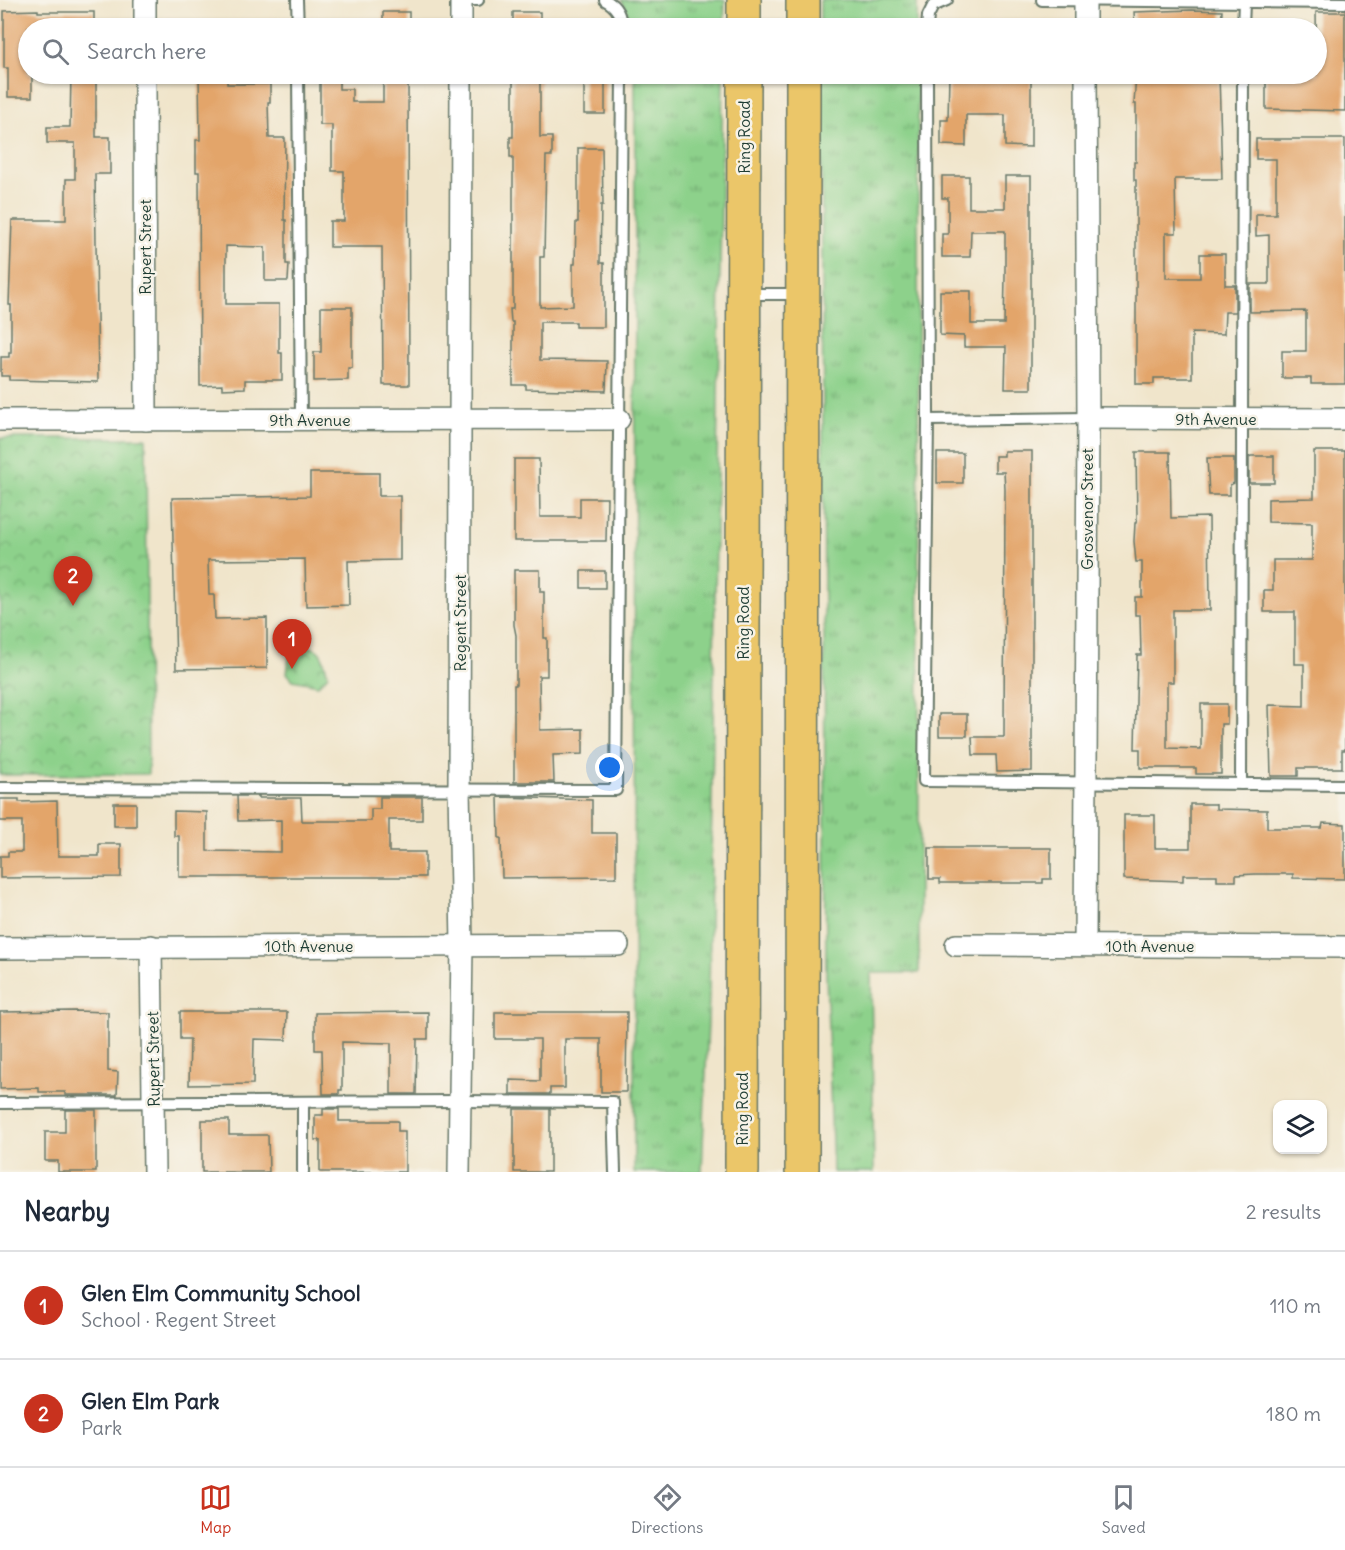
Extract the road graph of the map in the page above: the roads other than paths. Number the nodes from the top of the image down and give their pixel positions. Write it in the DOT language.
graph roads {
  1 [pos="145,0"];
  2 [pos="297,0"];
  3 [pos="460,0"];
  4 [pos="478,0"];
  5 [pos="605,0"];
  6 [pos="744,0"];
  7 [pos="803,0"];
  8 [pos="947,0"];
  9 [pos="1042,0"];
  10 [pos="1085,1"];
  11 [pos="1244,2"];
  12 [pos="1345,3"];
  13 [pos="145,18"];
  14 [pos="298,18"];
  15 [pos="461,18"];
  16 [pos="620,18"];
  17 [pos="744,18"];
  18 [pos="802,18"];
  19 [pos="928,18"];
  20 [pos="1085,18"];
  21 [pos="1243,18"];
  22 [pos="145,84"];
  23 [pos="298,84"];
  24 [pos="461,84"];
  25 [pos="622,84"];
  26 [pos="744,84"];
  27 [pos="802,84"];
  28 [pos="927,84"];
  29 [pos="1086,84"];
  30 [pos="1243,84"];
  31 [pos="744,294"];
  32 [pos="802,294"];
  33 [pos="1088,418"];
  34 [pos="619,419"];
  35 [pos="1241,419"];
  36 [pos="0,420"];
  37 [pos="146,420"];
  38 [pos="301,420"];
  39 [pos="460,420"];
  40 [pos="927,420"];
  41 [pos="1345,420"];
  42 [pos="1086,783"];
  43 [pos="1241,784"];
  44 [pos="1345,785"];
  45 [pos="0,788"];
  46 [pos="459,788"];
  47 [pos="462,945"];
  48 [pos="618,945"];
  49 [pos="956,945"];
  50 [pos="1085,945"];
  51 [pos="151,946"];
  52 [pos="0,948"];
  53 [pos="1345,948"];
  54 [pos="459,1101"];
  55 [pos="303,1102"];
  56 [pos="0,1103"];
  57 [pos="153,1104"];
  58 [pos="154,1172"];
  59 [pos="303,1172"];
  60 [pos="459,1172"];
  61 [pos="615,1172"];
  62 [pos="742,1172"];
  63 [pos="802,1172"];
  1 -- 13 [label="street"];
  2 -- 14 [label="lane"];
  3 -- 4 [label="lane"];
  3 -- 15 [label="street"];
  5 -- 16 [label="lane"];
  6 -- 17 [label="highway"];
  7 -- 18 [label="highway"];
  8 -- 19 [label="lane"];
  9 -- 10 [label="lane"];
  10 -- 11 [label="lane"];
  10 -- 20 [label="street"];
  11 -- 12 [label="lane"];
  11 -- 21 [label="lane"];
  22 -- 37 [label="street, Rupert Street"];
  23 -- 38 [label="lane"];
  24 -- 39 [label="street, Regent Street"];
  25 -- 34 [label="lane"];
  26 -- 31 [label="highway, Ring Road"];
  27 -- 32 [label="highway"];
  28 -- 40 [label="lane"];
  29 -- 33 [label="street, Grosvenor Street"];
  30 -- 35 [label="lane"];
  31 -- 32 [label="lane"];
  31 -- 62 [label="highway, Ring Road"];
  32 -- 63 [label="highway"];
  33 -- 35 [label="street, 9th Avenue"];
  33 -- 40 [label="lane"];
  33 -- 42 [label="street, Grosvenor Street"];
  34 -- 39 [label="street, 9th Avenue"];
  34 -- 46 [label="lane"];
  35 -- 41 [label="street, 9th Avenue"];
  35 -- 43 [label="lane"];
  36 -- 37 [label="street, 9th Avenue"];
  37 -- 38 [label="street, 9th Avenue"];
  38 -- 39 [label="street, 9th Avenue"];
  39 -- 46 [label="street, Regent Street"];
  40 -- 42 [label="lane"];
  42 -- 43 [label="lane"];
  42 -- 50 [label="street, Grosvenor Street"];
  43 -- 44 [label="lane"];
  45 -- 46 [label="lane"];
  46 -- 47 [label="street, Regent Street"];
  47 -- 48 [label="street, 10th Avenue"];
  47 -- 51 [label="street, 10th Avenue"];
  47 -- 54 [label="street, Regent Street"];
  49 -- 50 [label="street, 10th Avenue"];
  50 -- 53 [label="street, 10th Avenue"];
  51 -- 52 [label="street, 10th Avenue"];
  51 -- 57 [label="street, Rupert Street"];
  54 -- 55 [label="lane"];
  54 -- 60 [label="street, Regent Street"];
  54 -- 61 [label="lane"];
  55 -- 57 [label="lane"];
  55 -- 59 [label="lane"];
  56 -- 57 [label="lane"];
  57 -- 58 [label="street, Rupert Street"];
}
